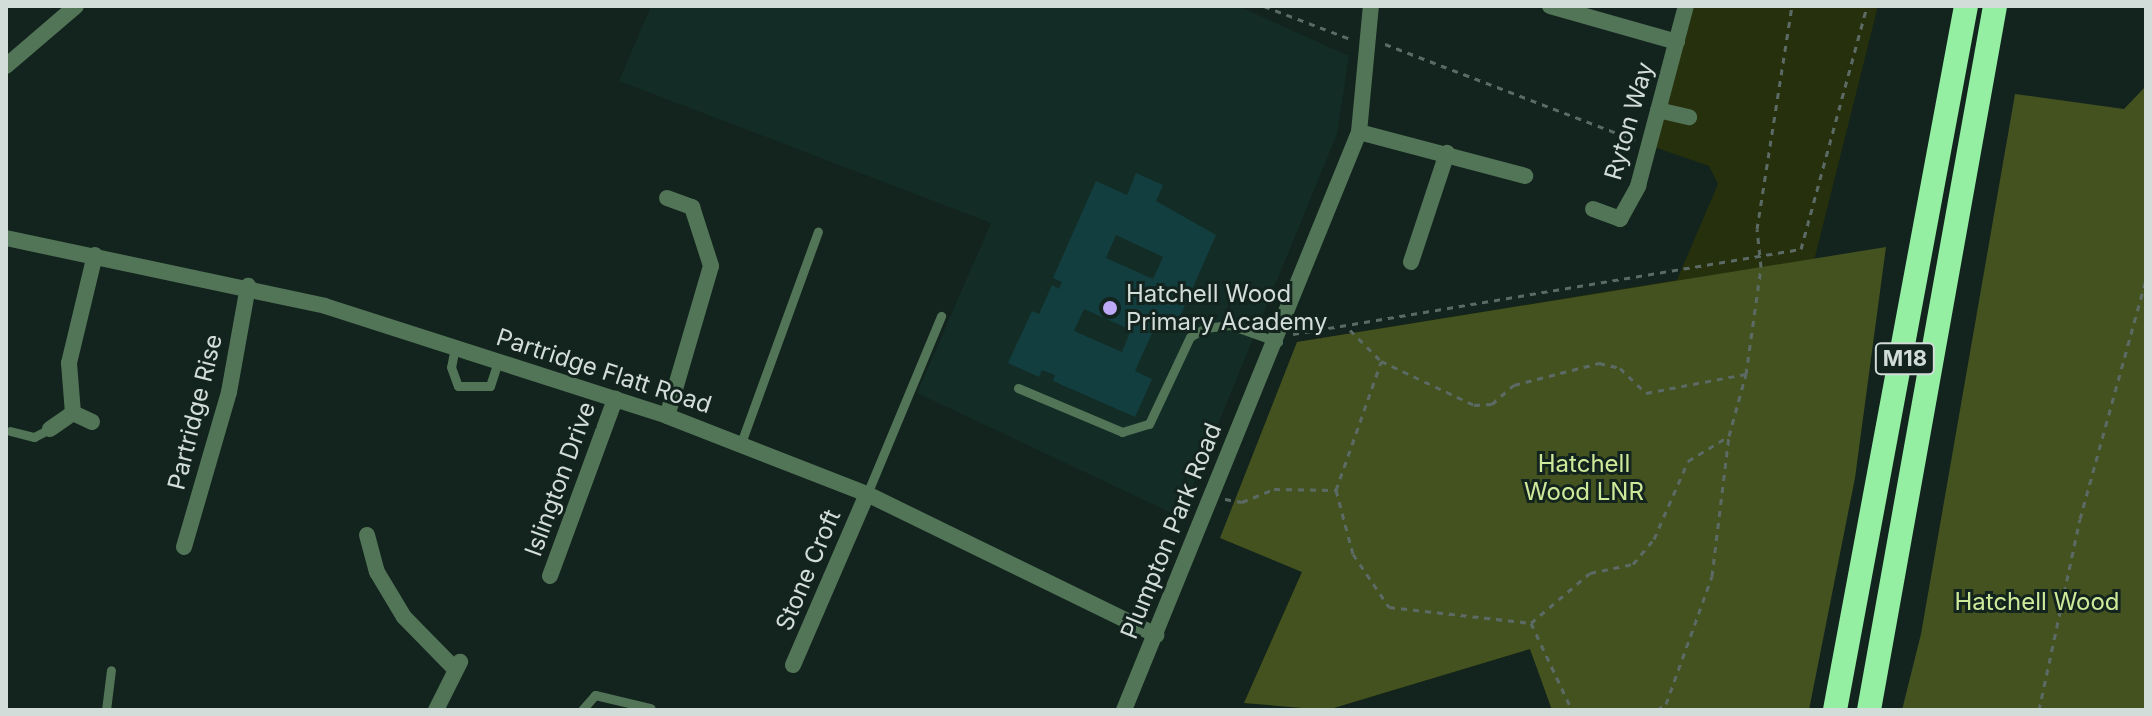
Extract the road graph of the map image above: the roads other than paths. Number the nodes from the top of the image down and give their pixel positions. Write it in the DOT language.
graph roads {
  1 [pos="1371,6"];
  2 [pos="1550,6"];
  3 [pos="1686,6"];
  4 [pos="1966,6"];
  5 [pos="1995,6"];
  6 [pos="68,8"];
  7 [pos="1677,42"];
  8 [pos="6,66"];
  9 [pos="1658,110"];
  10 [pos="1689,117"];
  11 [pos="1359,132"];
  12 [pos="1447,153"];
  13 [pos="1525,176"];
  14 [pos="667,198"];
  15 [pos="1593,209"];
  16 [pos="818,232"];
  17 [pos="6,238"];
  18 [pos="95,255"];
  19 [pos="1411,262"];
  20 [pos="248,286"];
  21 [pos="941,316"];
  22 [pos="1279,338"];
  23 [pos="455,347"];
  24 [pos="498,361"];
  25 [pos="1018,388"];
  26 [pos="615,399"];
  27 [pos="73,413"];
  28 [pos="667,416"];
  29 [pos="92,422"];
  30 [pos="50,429"];
  31 [pos="10,431"];
  32 [pos="741,443"];
  33 [pos="867,494"];
  34 [pos="367,535"];
  35 [pos="184,547"];
  36 [pos="550,576"];
  37 [pos="1156,635"];
  38 [pos="793,665"];
  39 [pos="111,670"];
  40 [pos="650,708"];
  41 [pos="106,710"];
  42 [pos="436,710"];
  43 [pos="582,710"];
  44 [pos="1124,710"];
  45 [pos="1835,710"];
  46 [pos="1869,710"];
  1 -- 11 [label="street, Plumpton Park Road"];
  2 -- 7 [label="street"];
  3 -- 7 [label="street, Ryton Way"];
  4 -- 45 [label="highway, M18"];
  5 -- 46 [label="highway, M18"];
  6 -- 8 [label="street"];
  7 -- 9 [label="street, Ryton Way"];
  9 -- 10 [label="street"];
  9 -- 15 [label="street, Ryton Way"];
  11 -- 12 [label="street"];
  11 -- 22 [label="street, Plumpton Park Road"];
  12 -- 13 [label="street"];
  12 -- 19 [label="street"];
  14 -- 28 [label="street"];
  16 -- 32 [label="lane"];
  17 -- 18 [label="street, Partridge Flatt Road"];
  18 -- 20 [label="street, Partridge Flatt Road"];
  18 -- 27 [label="street"];
  20 -- 23 [label="street, Partridge Flatt Road"];
  20 -- 35 [label="street, Partridge Rise"];
  21 -- 33 [label="lane"];
  22 -- 25 [label="lane"];
  22 -- 37 [label="street, Plumpton Park Road"];
  23 -- 24 [label="street, Partridge Flatt Road"];
  23 -- 24 [label="lane"];
  24 -- 26 [label="street, Partridge Flatt Road"];
  26 -- 28 [label="street, Partridge Flatt Road"];
  26 -- 36 [label="street, Islington Drive"];
  27 -- 29 [label="street"];
  27 -- 30 [label="street"];
  28 -- 32 [label="street, Partridge Flatt Road"];
  30 -- 31 [label="lane"];
  32 -- 33 [label="street, Partridge Flatt Road"];
  33 -- 37 [label="street, Partridge Flatt Road"];
  33 -- 38 [label="street, Stone Croft"];
  34 -- 42 [label="street"];
  37 -- 44 [label="street, Plumpton Park Road"];
  39 -- 41 [label="lane"];
  40 -- 43 [label="lane"];
}
